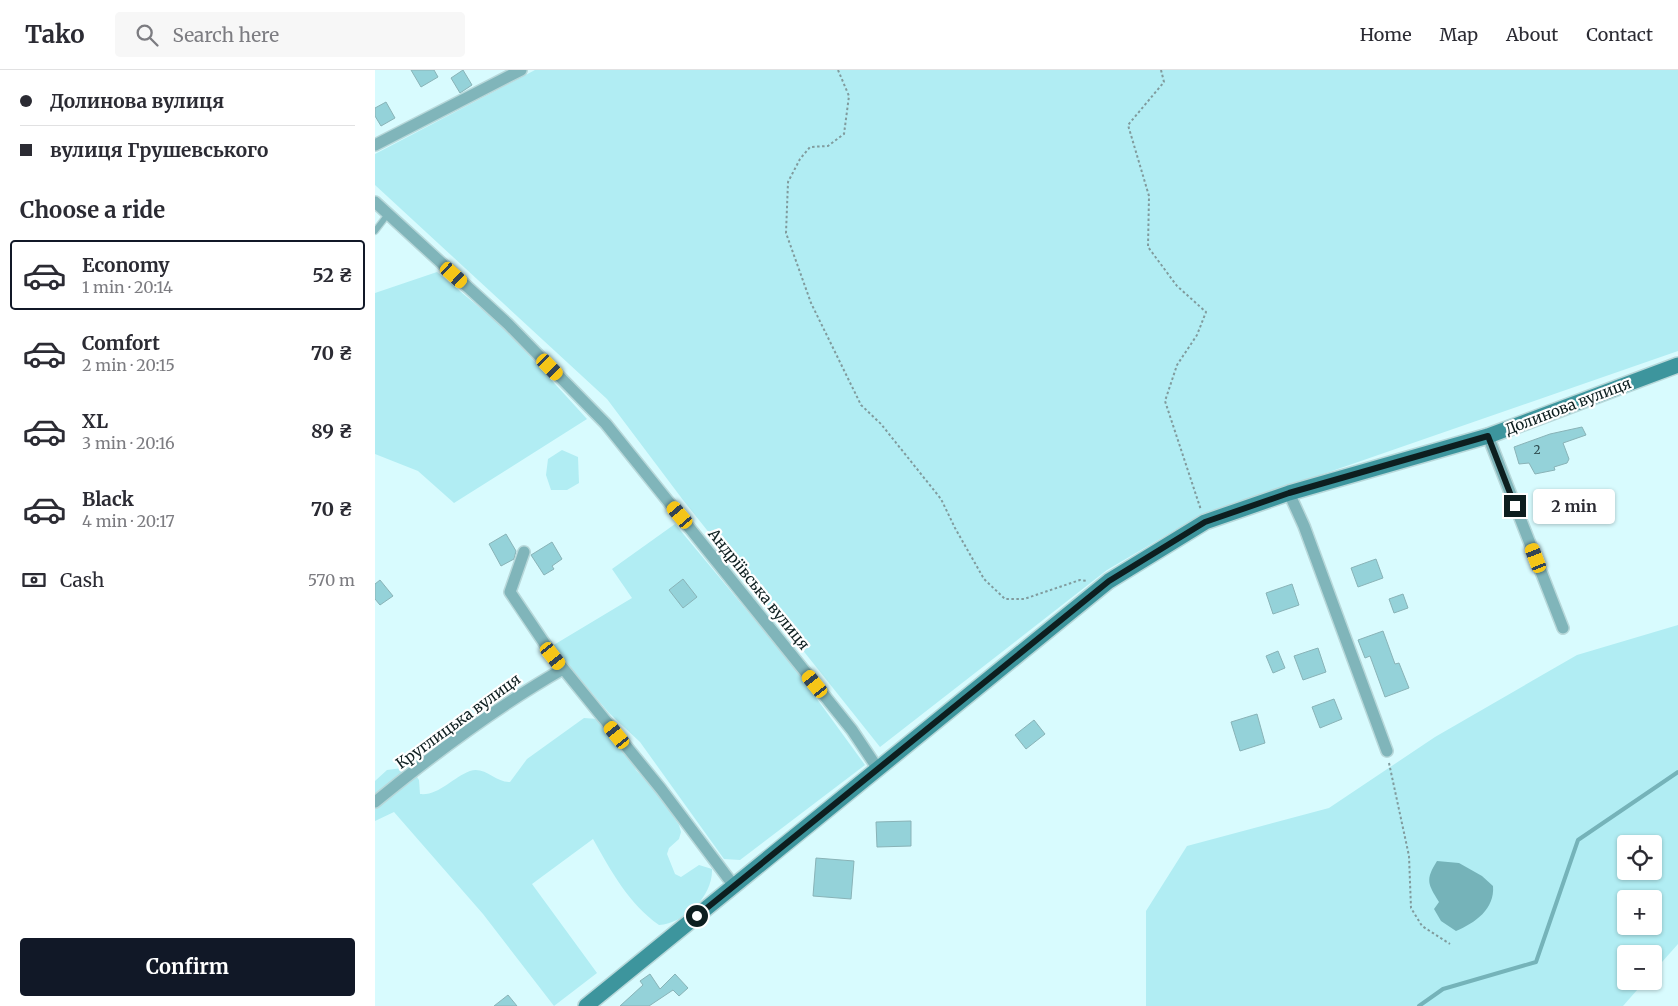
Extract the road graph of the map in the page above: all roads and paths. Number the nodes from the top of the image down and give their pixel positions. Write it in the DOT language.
graph roads {
  1 [pos="521,70"];
  2 [pos="838,70"];
  3 [pos="1161,70"];
  4 [pos="375,145"];
  5 [pos="375,202"];
  6 [pos="388,214"];
  7 [pos="375,230"];
  8 [pos="1678,365"];
  9 [pos="1488,436"];
  10 [pos="1289,493"];
  11 [pos="1205,522"];
  12 [pos="524,552"];
  13 [pos="1109,581"];
  14 [pos="1563,628"];
  15 [pos="563,669"];
  16 [pos="1387,751"];
  17 [pos="878,768"];
  18 [pos="375,802"];
  19 [pos="734,886"];
  20 [pos="1450,944"];
  21 [pos="586,1006"];
  1 -- 4 [label="street"];
  2 -- 13 [label="path"];
  3 -- 11 [label="path"];
  5 -- 6 [label="street, Андріївська вулиця"];
  6 -- 7 [label="lane"];
  6 -- 17 [label="street, Андріївська вулиця"];
  8 -- 9 [label="street, Долинова вулиця"];
  9 -- 10 [label="street, Долинова вулиця"];
  9 -- 14 [label="street"];
  10 -- 11 [label="street, Долинова вулиця"];
  10 -- 16 [label="street"];
  11 -- 13 [label="street, Долинова вулиця"];
  12 -- 15 [label="street"];
  13 -- 17 [label="street, Долинова вулиця"];
  15 -- 18 [label="street, Круглицька вулиця"];
  15 -- 19 [label="street"];
  16 -- 20 [label="path"];
  17 -- 19 [label="street, Долинова вулиця"];
  19 -- 21 [label="street, Долинова вулиця"];
}
